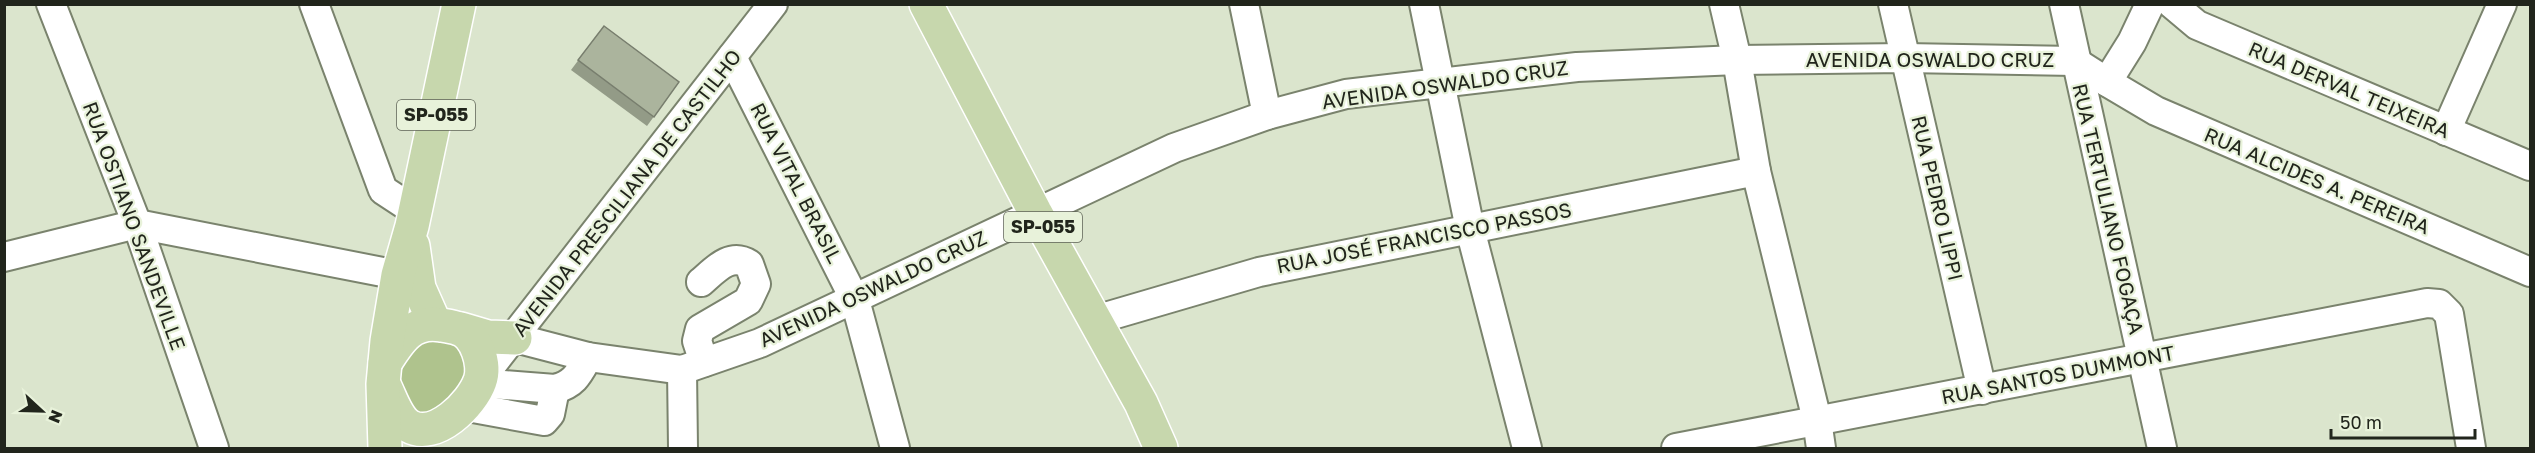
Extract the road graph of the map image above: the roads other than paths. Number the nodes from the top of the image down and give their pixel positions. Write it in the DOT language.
graph roads {
  1 [pos="51,4"];
  2 [pos="314,4"];
  3 [pos="459,4"];
  4 [pos="773,4"];
  5 [pos="926,4"];
  6 [pos="1244,4"];
  7 [pos="1424,4"];
  8 [pos="1724,4"];
  9 [pos="1893,4"];
  10 [pos="2064,4"];
  11 [pos="2150,4"];
  12 [pos="2172,4"];
  13 [pos="2502,4"];
  14 [pos="732,57"];
  15 [pos="1905,58"];
  16 [pos="1737,60"];
  17 [pos="2074,61"];
  18 [pos="1439,82"];
  19 [pos="2107,82"];
  20 [pos="1267,115"];
  21 [pos="2446,131"];
  22 [pos="2530,166"];
  23 [pos="1756,171"];
  24 [pos="1035,212"];
  25 [pos="414,219"];
  26 [pos="137,224"];
  27 [pos="1470,229"];
  28 [pos="4,258"];
  29 [pos="2530,272"];
  30 [pos="399,275"];
  31 [pos="701,282"];
  32 [pos="855,300"];
  33 [pos="1095,320"];
  34 [pos="448,327"];
  35 [pos="515,338"];
  36 [pos="588,357"];
  37 [pos="2143,359"];
  38 [pos="693,366"];
  39 [pos="384,374"];
  40 [pos="1982,390"];
  41 [pos="466,398"];
  42 [pos="1817,420"];
  43 [pos="214,448"];
  44 [pos="385,448"];
  45 [pos="424,448"];
  46 [pos="683,448"];
  47 [pos="895,448"];
  48 [pos="1161,448"];
  49 [pos="1527,448"];
  50 [pos="1676,448"];
  51 [pos="1821,448"];
  52 [pos="2162,448"];
  53 [pos="2471,448"];
  1 -- 26 [label="street, RUA OSTIANO SANDEVILLE"];
  2 -- 25 [label="street"];
  3 -- 25 [label="main road, SP-055"];
  4 -- 14 [label="street, AVENIDA PRESCILIANA DE CASTILHO"];
  5 -- 24 [label="main road, SP-055"];
  6 -- 20 [label="street"];
  7 -- 18 [label="street"];
  8 -- 16 [label="street"];
  9 -- 15 [label="street, RUA PEDRO LIPPI"];
  10 -- 17 [label="street, RUA TERTULIANO FOGAÇA"];
  11 -- 19 [label="street"];
  12 -- 21 [label="street, RUA DERVAL TEIXEIRA"];
  13 -- 21 [label="street"];
  14 -- 32 [label="street, RUA VITAL BRASIL"];
  14 -- 35 [label="street, AVENIDA PRESCILIANA DE CASTILHO"];
  15 -- 16 [label="street, AVENIDA OSWALDO CRUZ"];
  15 -- 17 [label="street, AVENIDA OSWALDO CRUZ"];
  15 -- 40 [label="street, RUA PEDRO LIPPI"];
  16 -- 18 [label="street, AVENIDA OSWALDO CRUZ"];
  16 -- 23 [label="street"];
  17 -- 19 [label="street, RUA ALCIDES A. PEREIRA"];
  17 -- 37 [label="street, RUA TERTULIANO FOGAÇA"];
  18 -- 20 [label="street, AVENIDA OSWALDO CRUZ"];
  18 -- 27 [label="street"];
  19 -- 29 [label="street, RUA ALCIDES A. PEREIRA"];
  20 -- 24 [label="street, AVENIDA OSWALDO CRUZ"];
  21 -- 22 [label="street, RUA DERVAL TEIXEIRA"];
  23 -- 27 [label="street, RUA JOSÉ FRANCISCO PASSOS"];
  23 -- 42 [label="street"];
  24 -- 32 [label="street, AVENIDA OSWALDO CRUZ"];
  24 -- 33 [label="main road, SP-055"];
  25 -- 30 [label="main road, SP-055"];
  25 -- 34 [label="main road, SP-055"];
  26 -- 28 [label="street"];
  26 -- 30 [label="street"];
  26 -- 43 [label="street, RUA OSTIANO SANDEVILLE"];
  27 -- 33 [label="street, RUA JOSÉ FRANCISCO PASSOS"];
  27 -- 49 [label="street"];
  30 -- 39 [label="main road, SP-055"];
  31 -- 38 [label="street"];
  32 -- 38 [label="street, AVENIDA OSWALDO CRUZ"];
  32 -- 47 [label="street, RUA VITAL BRASIL"];
  33 -- 48 [label="main road, SP-055"];
  34 -- 35 [label="main road"];
  34 -- 39 [label="main road"];
  34 -- 41 [label="main road, SP-055"];
  35 -- 36 [label="street, AVENIDA OSWALDO CRUZ"];
  35 -- 41 [label="street, AVENIDA PRESCILIANA DE CASTILHO"];
  36 -- 38 [label="street, AVENIDA OSWALDO CRUZ"];
  36 -- 41 [label="street"];
  37 -- 40 [label="street, RUA SANTOS DUMMONT"];
  37 -- 52 [label="street, RUA TERTULIANO FOGAÇA"];
  37 -- 53 [label="street, RUA SANTOS DUMMONT"];
  38 -- 46 [label="street"];
  39 -- 41 [label="main road"];
  39 -- 44 [label="main road, SP-055"];
  40 -- 42 [label="street, RUA SANTOS DUMMONT"];
  41 -- 45 [label="main road"];
  42 -- 50 [label="street, RUA SANTOS DUMMONT"];
  42 -- 51 [label="street"];
}
